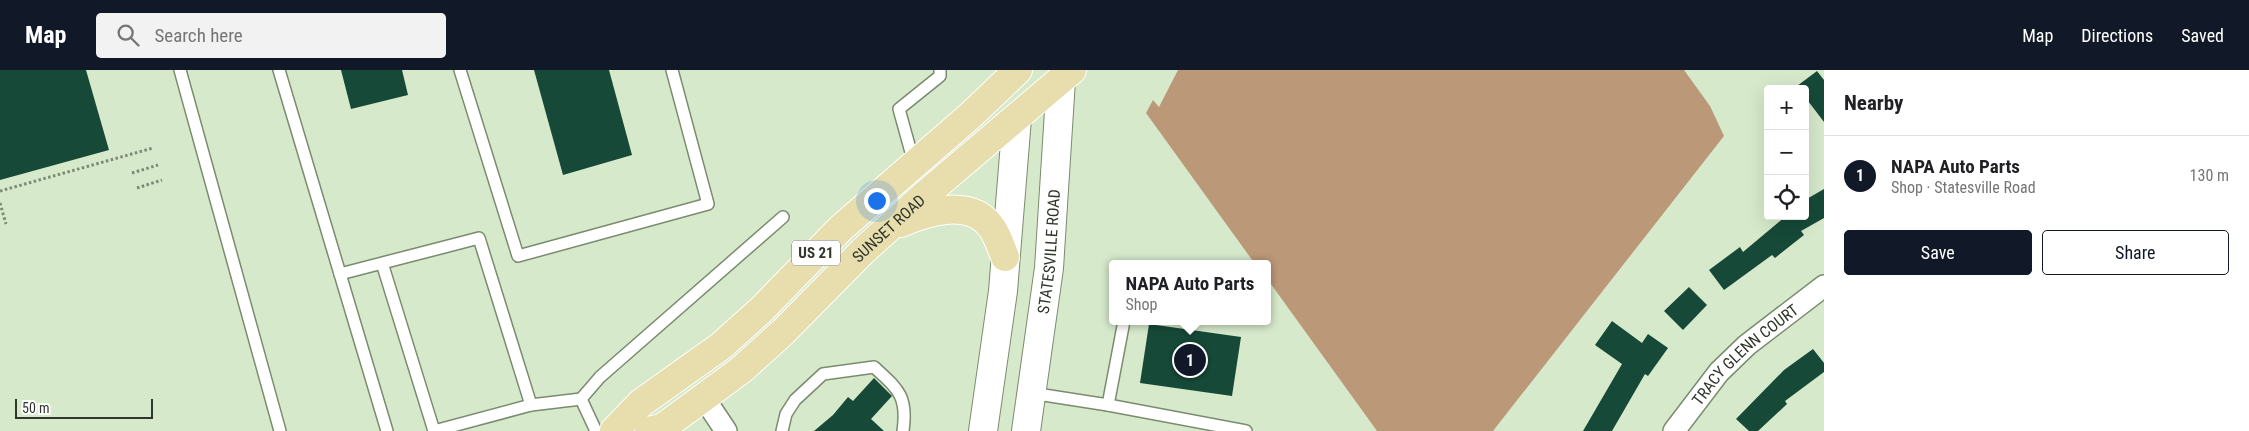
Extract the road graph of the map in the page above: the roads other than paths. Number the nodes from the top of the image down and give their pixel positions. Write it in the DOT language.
graph roads {
  1 [pos="180,70"];
  2 [pos="279,70"];
  3 [pos="460,70"];
  4 [pos="672,70"];
  5 [pos="940,70"];
  6 [pos="1018,70"];
  7 [pos="1065,73"];
  8 [pos="1017,118"];
  9 [pos="914,163"];
  10 [pos="783,217"];
  11 [pos="886,230"];
  12 [pos="1005,257"];
  13 [pos="382,263"];
  14 [pos="340,274"];
  15 [pos="1824,286"];
  16 [pos="1123,325"];
  17 [pos="1031,393"];
  18 [pos="704,398"];
  19 [pos="581,399"];
  20 [pos="531,405"];
  21 [pos="1108,405"];
  22 [pos="1682,428"];
  23 [pos="280,431"];
  24 [pos="387,431"];
  25 [pos="596,431"];
  26 [pos="614,431"];
  27 [pos="649,431"];
  28 [pos="726,431"];
  29 [pos="782,431"];
  30 [pos="903,431"];
  31 [pos="983,431"];
  32 [pos="1026,431"];
  33 [pos="1246,431"];
  1 -- 23 [label="lane"];
  2 -- 14 [label="lane"];
  3 -- 4 [label="lane"];
  5 -- 9 [label="lane"];
  6 -- 8 [label="main road"];
  6 -- 9 [label="main road, SUNSET ROAD / US 21"];
  7 -- 8 [label="main road, SUNSET ROAD / US 21"];
  7 -- 17 [label="main road, STATESVILLE ROAD"];
  8 -- 11 [label="main road, SUNSET ROAD / US 21"];
  8 -- 12 [label="main road"];
  9 -- 26 [label="main road, SUNSET ROAD / US 21"];
  10 -- 19 [label="lane"];
  11 -- 12 [label="main road"];
  11 -- 18 [label="main road, SUNSET ROAD / US 21"];
  12 -- 31 [label="main road"];
  13 -- 14 [label="lane"];
  13 -- 20 [label="lane"];
  13 -- 20 [label="lane"];
  14 -- 24 [label="lane"];
  15 -- 22 [label="street, TRACY GLENN COURT"];
  16 -- 21 [label="lane"];
  17 -- 21 [label="lane"];
  17 -- 32 [label="main road, STATESVILLE ROAD"];
  18 -- 27 [label="main road, SUNSET ROAD / US 21"];
  18 -- 28 [label="street"];
  19 -- 20 [label="lane"];
  19 -- 25 [label="lane"];
  21 -- 33 [label="lane"];
  29 -- 30 [label="lane"];
}
